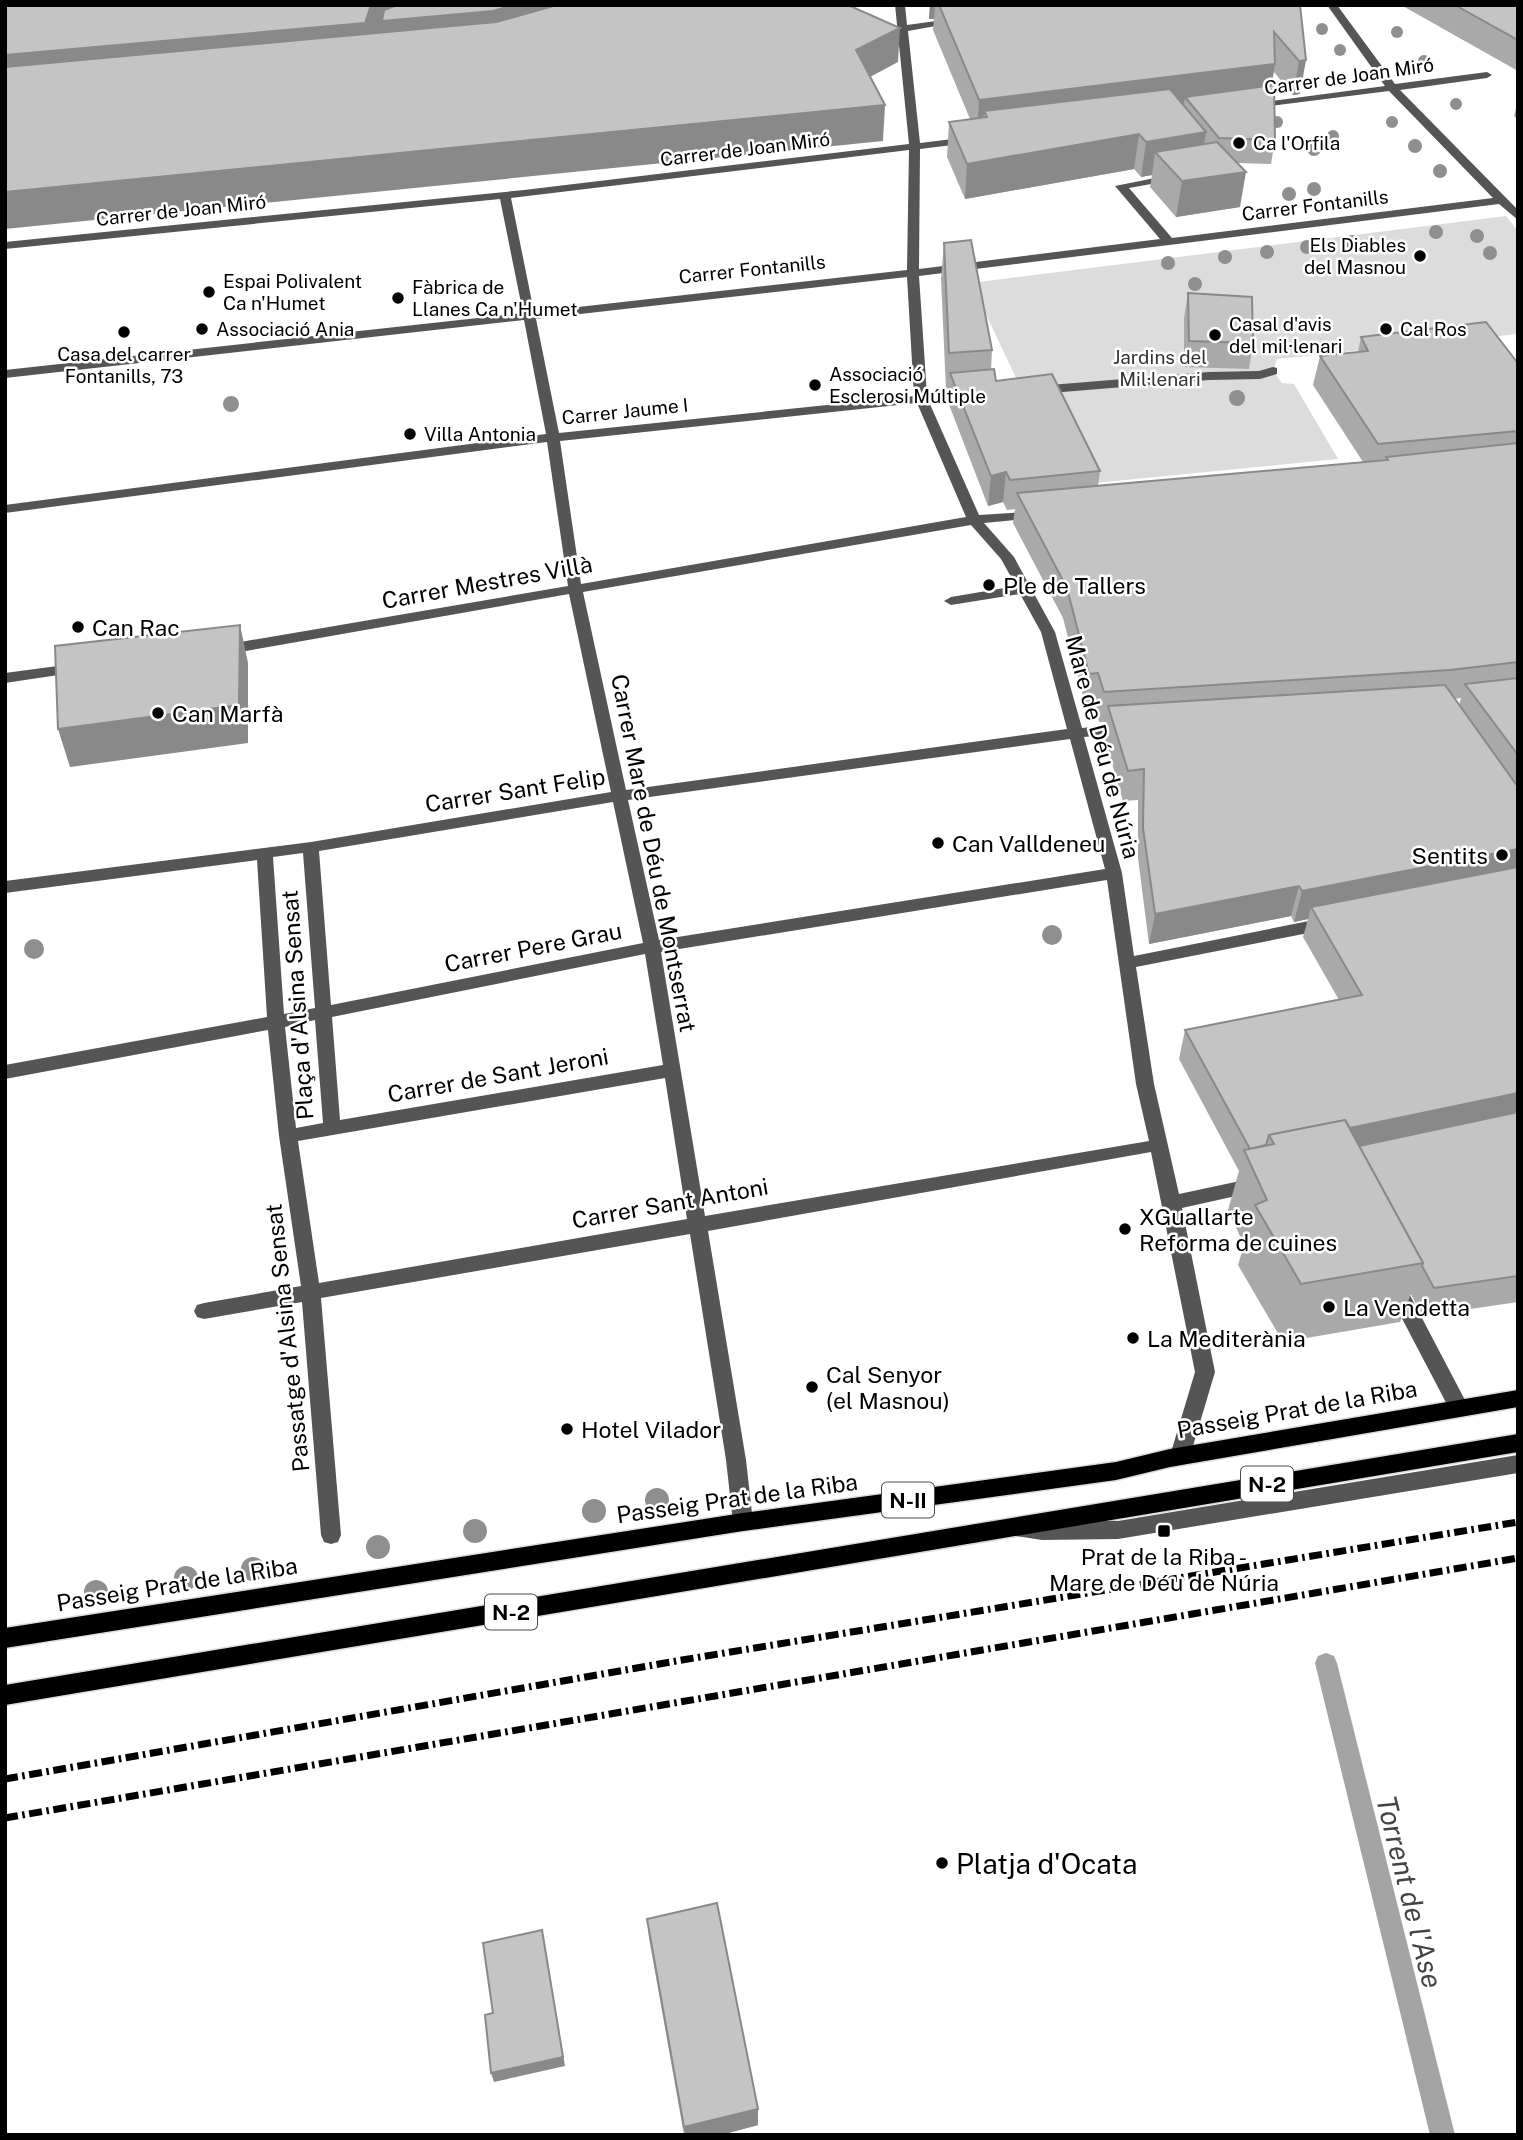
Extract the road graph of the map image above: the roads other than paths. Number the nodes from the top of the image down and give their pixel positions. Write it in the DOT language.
graph roads {
  1 [pos="900,5"];
  2 [pos="1332,5"];
  3 [pos="967,20"];
  4 [pos="902,29"];
  5 [pos="1487,75"];
  6 [pos="1392,88"];
  7 [pos="1234,109"];
  8 [pos="983,139"];
  9 [pos="915,146"];
  10 [pos="1187,176"];
  11 [pos="505,194"];
  12 [pos="1502,200"];
  13 [pos="1518,218"];
  14 [pos="1169,242"];
  15 [pos="5,246"];
  16 [pos="913,271"];
  17 [pos="528,314"];
  18 [pos="1273,371"];
  19 [pos="5,374"];
  20 [pos="1035,390"];
  21 [pos="988,393"];
  22 [pos="921,398"];
  23 [pos="553,438"];
  24 [pos="5,509"];
  25 [pos="1055,512"];
  26 [pos="974,520"];
  27 [pos="575,589"];
  28 [pos="1025,589"];
  29 [pos="951,601"];
  30 [pos="211,652"];
  31 [pos="101,665"];
  32 [pos="5,678"];
  33 [pos="1144,727"];
  34 [pos="1073,731"];
  35 [pos="619,796"];
  36 [pos="311,847"];
  37 [pos="265,852"];
  38 [pos="1114,873"];
  39 [pos="5,887"];
  40 [pos="1344,920"];
  41 [pos="652,947"];
  42 [pos="1128,963"];
  43 [pos="323,1012"];
  44 [pos="276,1022"];
  45 [pos="671,1070"];
  46 [pos="5,1072"];
  47 [pos="332,1128"];
  48 [pos="288,1136"];
  49 [pos="1146,1147"];
  50 [pos="1272,1181"];
  51 [pos="1172,1203"];
  52 [pos="697,1223"];
  53 [pos="1389,1276"];
  54 [pos="311,1292"];
  55 [pos="204,1311"];
  56 [pos="1518,1398"];
  57 [pos="1459,1408"];
  58 [pos="1518,1443"];
  59 [pos="1170,1458"];
  60 [pos="1518,1464"];
  61 [pos="1073,1477"];
  62 [pos="743,1522"];
  63 [pos="1017,1528"];
  64 [pos="331,1535"];
  65 [pos="5,1638"];
  66 [pos="5,1695"];
  1 -- 4 [label="street, Mare de Déu de Núria"];
  2 -- 6 [label="street"];
  3 -- 4 [label="street"];
  4 -- 9 [label="street, Mare de Déu de Núria"];
  5 -- 6 [label="street, Carrer de Joan Miró"];
  6 -- 7 [label="street, Carrer de Joan Miró"];
  6 -- 12 [label="street"];
  8 -- 9 [label="street, Carrer de Joan Miró"];
  9 -- 11 [label="street, Carrer de Joan Miró"];
  9 -- 16 [label="street, Mare de Déu de Núria"];
  10 -- 14 [label="street"];
  11 -- 15 [label="street, Carrer de Joan Miró"];
  11 -- 17 [label="street, Carrer Mare de Déu de Montserrat"];
  12 -- 13 [label="street"];
  12 -- 14 [label="street, Carrer Fontanills"];
  14 -- 16 [label="street, Carrer Fontanills"];
  16 -- 17 [label="street, Carrer Fontanills"];
  16 -- 22 [label="street, Mare de Déu de Núria"];
  17 -- 19 [label="street, Carrer Fontanills"];
  17 -- 23 [label="street, Carrer Mare de Déu de Montserrat"];
  18 -- 20 [label="street"];
  21 -- 22 [label="street, Carrer Jaume I"];
  22 -- 23 [label="street, Carrer Jaume I"];
  22 -- 26 [label="street, Mare de Déu de Núria"];
  23 -- 24 [label="street, Carrer Jaume I"];
  23 -- 27 [label="street, Carrer Mare de Déu de Montserrat"];
  25 -- 26 [label="street, Carrer Mestres Villà"];
  26 -- 27 [label="street, Carrer Mestres Villà"];
  26 -- 28 [label="street, Mare de Déu de Núria"];
  27 -- 30 [label="street, Carrer Mestres Villà"];
  27 -- 35 [label="street, Carrer Mare de Déu de Montserrat"];
  28 -- 29 [label="street"];
  28 -- 34 [label="street, Mare de Déu de Núria"];
  31 -- 32 [label="street"];
  33 -- 34 [label="street, Carrer Sant Felip"];
  34 -- 35 [label="street, Carrer Sant Felip"];
  34 -- 38 [label="street, Mare de Déu de Núria"];
  35 -- 36 [label="street, Carrer Sant Felip"];
  35 -- 41 [label="street, Carrer Mare de Déu de Montserrat"];
  36 -- 37 [label="street, Carrer Sant Felip"];
  36 -- 43 [label="street, Plaça d'Alsina Sensat"];
  37 -- 39 [label="street, Carrer Sant Felip"];
  37 -- 44 [label="street, Plaça d'Alsina Sensat"];
  38 -- 41 [label="street, Carrer Pere Grau"];
  38 -- 42 [label="street, Mare de Déu de Núria"];
  40 -- 42 [label="street"];
  41 -- 43 [label="street, Carrer Pere Grau"];
  41 -- 45 [label="street, Carrer Mare de Déu de Montserrat"];
  42 -- 51 [label="street, Mare de Déu de Núria"];
  43 -- 44 [label="street, Carrer Pere Grau"];
  43 -- 47 [label="street, Plaça d'Alsina Sensat"];
  44 -- 46 [label="street, Carrer Pere Grau"];
  44 -- 48 [label="street, Plaça d'Alsina Sensat"];
  45 -- 47 [label="street, Carrer de Sant Jeroni"];
  45 -- 52 [label="street, Carrer Mare de Déu de Montserrat"];
  47 -- 48 [label="street, Plaça d'Alsina Sensat"];
  48 -- 54 [label="street, Passatge d'Alsina Sensat"];
  49 -- 52 [label="street, Carrer Sant Antoni"];
  50 -- 51 [label="street"];
  51 -- 59 [label="street, Mare de Déu de Núria"];
  52 -- 54 [label="street, Carrer Sant Antoni"];
  52 -- 62 [label="street, Carrer Mare de Déu de Montserrat"];
  53 -- 57 [label="street"];
  54 -- 55 [label="street, Carrer Sant Antoni"];
  54 -- 64 [label="street, Passatge d'Alsina Sensat"];
  56 -- 57 [label="main road, Passeig Prat de la Riba / N-2"];
  57 -- 59 [label="main road, Passeig Prat de la Riba / N-2"];
  58 -- 63 [label="main road, N-2"];
  59 -- 61 [label="main road, Passeig Prat de la Riba / N-2"];
  60 -- 63 [label="street"];
  61 -- 62 [label="main road, Passeig Prat de la Riba / N-II"];
  62 -- 65 [label="main road, Passeig Prat de la Riba / N-2"];
  63 -- 66 [label="main road, N-2"];
}
